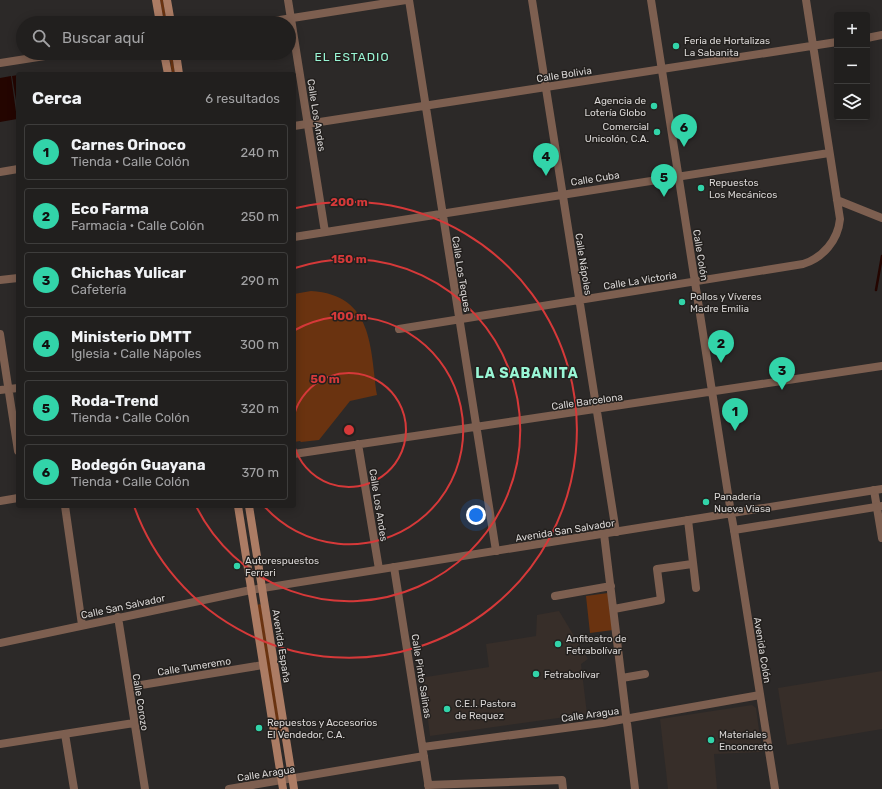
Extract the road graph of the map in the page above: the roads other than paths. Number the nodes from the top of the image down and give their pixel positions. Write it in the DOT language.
graph roads {
  1 [pos="156,0"];
  2 [pos="167,0"];
  3 [pos="288,0"];
  4 [pos="406,0"];
  5 [pos="409,0"];
  6 [pos="532,0"];
  7 [pos="651,0"];
  8 [pos="806,0"];
  9 [pos="159,16"];
  10 [pos="170,16"];
  11 [pos="291,16"];
  12 [pos="296,17"];
  13 [pos="882,35"];
  14 [pos="870,37"];
  15 [pos="834,42"];
  16 [pos="813,46"];
  17 [pos="296,49"];
  18 [pos="19,60"];
  19 [pos="165,60"];
  20 [pos="177,60"];
  21 [pos="0,63"];
  22 [pos="661,69"];
  23 [pos="168,72"];
  24 [pos="179,72"];
  25 [pos="546,87"];
  26 [pos="426,106"];
  27 [pos="308,124"];
  28 [pos="296,126"];
  29 [pos="829,153"];
  30 [pos="16,169"];
  31 [pos="0,172"];
  32 [pos="678,176"];
  33 [pos="563,194"];
  34 [pos="837,200"];
  35 [pos="443,214"];
  36 [pos="882,218"];
  37 [pos="325,232"];
  38 [pos="296,237"];
  39 [pos="16,278"];
  40 [pos="0,280"];
  41 [pos="695,282"];
  42 [pos="580,300"];
  43 [pos="459,319"];
  44 [pos="400,329"];
  45 [pos="0,334"];
  46 [pos="882,366"];
  47 [pos="16,388"];
  48 [pos="9,389"];
  49 [pos="0,390"];
  50 [pos="712,393"];
  51 [pos="597,409"];
  52 [pos="476,427"];
  53 [pos="16,437"];
  54 [pos="358,444"];
  55 [pos="296,454"];
  56 [pos="878,489"];
  57 [pos="16,498"];
  58 [pos="0,501"];
  59 [pos="880,506"];
  60 [pos="65,508"];
  61 [pos="238,508"];
  62 [pos="249,508"];
  63 [pos="731,513"];
  64 [pos="688,520"];
  65 [pos="734,530"];
  66 [pos="616,532"];
  67 [pos="604,534"];
  68 [pos="882,538"];
  69 [pos="496,551"];
  70 [pos="692,564"];
  71 [pos="394,567"];
  72 [pos="379,569"];
  73 [pos="611,586"];
  74 [pos="262,588"];
  75 [pos="696,588"];
  76 [pos="251,590"];
  77 [pos="555,596"];
  78 [pos="614,609"];
  79 [pos="118,618"];
  80 [pos="82,625"];
  81 [pos="0,643"];
  82 [pos="263,665"];
  83 [pos="645,674"];
  84 [pos="622,678"];
  85 [pos="129,687"];
  86 [pos="760,696"];
  87 [pos="627,718"];
  88 [pos="134,723"];
  89 [pos="65,734"];
  90 [pos="0,744"];
  91 [pos="423,747"];
  92 [pos="424,756"];
  93 [pos="293,779"];
  94 [pos="282,785"];
  95 [pos="428,787"];
  96 [pos="74,789"];
  97 [pos="145,789"];
  98 [pos="230,789"];
  99 [pos="294,789"];
  100 [pos="563,789"];
  101 [pos="635,789"];
  102 [pos="775,789"];
  1 -- 9 [label="main road"];
  2 -- 10 [label="main road"];
  3 -- 11 [label="street, Calle Los Andes"];
  4 -- 12 [label="street"];
  5 -- 26 [label="street, Calle Los Teques"];
  6 -- 25 [label="street, Calle Nápoles"];
  7 -- 22 [label="street, Calle Colón"];
  8 -- 16 [label="street, Calle La Victoria"];
  13 -- 14 [label="street"];
  15 -- 16 [label="street, Calle Bolivia"];
  16 -- 22 [label="street, Calle Bolivia"];
  16 -- 29 [label="street, Calle La Victoria"];
  17 -- 27 [label="street, Calle Los Andes"];
  18 -- 21 [label="street"];
  19 -- 23 [label="main road"];
  20 -- 24 [label="main road"];
  22 -- 25 [label="street, Calle Bolivia"];
  22 -- 32 [label="street, Calle Colón"];
  25 -- 26 [label="street, Calle Bolivia"];
  25 -- 33 [label="street, Calle Nápoles"];
  26 -- 27 [label="street, Calle Bolivia"];
  26 -- 35 [label="street, Calle Los Teques"];
  27 -- 28 [label="street, Calle Bolivia"];
  27 -- 37 [label="street, Calle Los Andes"];
  29 -- 32 [label="street, Calle Cuba"];
  29 -- 34 [label="street, Calle La Victoria"];
  30 -- 31 [label="street"];
  32 -- 33 [label="street, Calle Cuba"];
  32 -- 41 [label="street, Calle Colón"];
  33 -- 35 [label="street, Calle Cuba"];
  33 -- 42 [label="street, Calle Nápoles"];
  34 -- 36 [label="street"];
  34 -- 41 [label="street, Calle La Victoria"];
  35 -- 37 [label="street, Calle Cuba"];
  35 -- 43 [label="street, Calle Los Teques"];
  37 -- 38 [label="street, Calle Cuba"];
  39 -- 40 [label="street"];
  41 -- 42 [label="street, Calle La Victoria"];
  41 -- 50 [label="street, Calle Colón"];
  42 -- 43 [label="street, Calle La Victoria"];
  42 -- 51 [label="street, Calle Nápoles"];
  43 -- 44 [label="street, Calle La Victoria"];
  43 -- 52 [label="street, Calle Los Teques"];
  45 -- 48 [label="street"];
  46 -- 50 [label="street, Calle Barcelona"];
  47 -- 48 [label="street"];
  48 -- 49 [label="street"];
  48 -- 53 [label="street"];
  50 -- 51 [label="street, Calle Barcelona"];
  50 -- 63 [label="street, Calle Colón"];
  51 -- 52 [label="street, Calle Barcelona"];
  51 -- 66 [label="street, Calle Nápoles"];
  52 -- 54 [label="street, Calle Barcelona"];
  52 -- 69 [label="street, Calle Los Teques"];
  54 -- 55 [label="street, Calle Barcelona"];
  54 -- 72 [label="street, Calle Los Andes"];
  56 -- 59 [label="street"];
  56 -- 63 [label="street, Avenida San Salvador"];
  57 -- 58 [label="street"];
  59 -- 65 [label="street"];
  59 -- 68 [label="street"];
  60 -- 80 [label="street"];
  61 -- 76 [label="main road"];
  62 -- 74 [label="main road, Avenida España"];
  63 -- 64 [label="street, Avenida San Salvador"];
  63 -- 65 [label="street, Avenida Colón"];
  64 -- 66 [label="street, Avenida San Salvador"];
  64 -- 70 [label="street"];
  65 -- 86 [label="street, Avenida Colón"];
  66 -- 67 [label="street, Avenida San Salvador"];
  67 -- 69 [label="street, Avenida San Salvador"];
  67 -- 73 [label="street"];
  69 -- 71 [label="street, Avenida San Salvador"];
  70 -- 75 [label="street"];
  70 -- 78 [label="street"];
  71 -- 72 [label="street, Avenida San Salvador"];
  71 -- 91 [label="street, Calle Pinto Salinas"];
  72 -- 74 [label="street, Avenida San Salvador"];
  73 -- 77 [label="street"];
  73 -- 78 [label="street"];
  74 -- 76 [label="street, Avenida San Salvador"];
  74 -- 93 [label="main road, Avenida España"];
  76 -- 79 [label="street, Calle San Salvador"];
  76 -- 82 [label="main road"];
  78 -- 84 [label="street"];
  79 -- 80 [label="street, Calle San Salvador"];
  79 -- 85 [label="street, Calle Corozo"];
  80 -- 81 [label="street, Calle San Salvador"];
  82 -- 85 [label="street, Calle Tumeremo"];
  82 -- 94 [label="main road"];
  83 -- 84 [label="street"];
  84 -- 87 [label="street"];
  85 -- 88 [label="street, Calle Corozo"];
  86 -- 87 [label="street, Calle Aragua"];
  86 -- 102 [label="street, Avenida Colón"];
  87 -- 91 [label="street, Calle Aragua"];
  87 -- 101 [label="street"];
  88 -- 89 [label="street"];
  88 -- 97 [label="street, Calle Corozo"];
  89 -- 90 [label="street"];
  89 -- 96 [label="street"];
  91 -- 92 [label="street, Calle Pinto Salinas"];
  92 -- 93 [label="street, Calle Aragua"];
  92 -- 95 [label="street, Calle Pinto Salinas"];
  93 -- 94 [label="street, Calle Aragua"];
  93 -- 99 [label="main road, Avenida España"];
  94 -- 98 [label="street, Calle Aragua"];
  95 -- 100 [label="street"];
}
